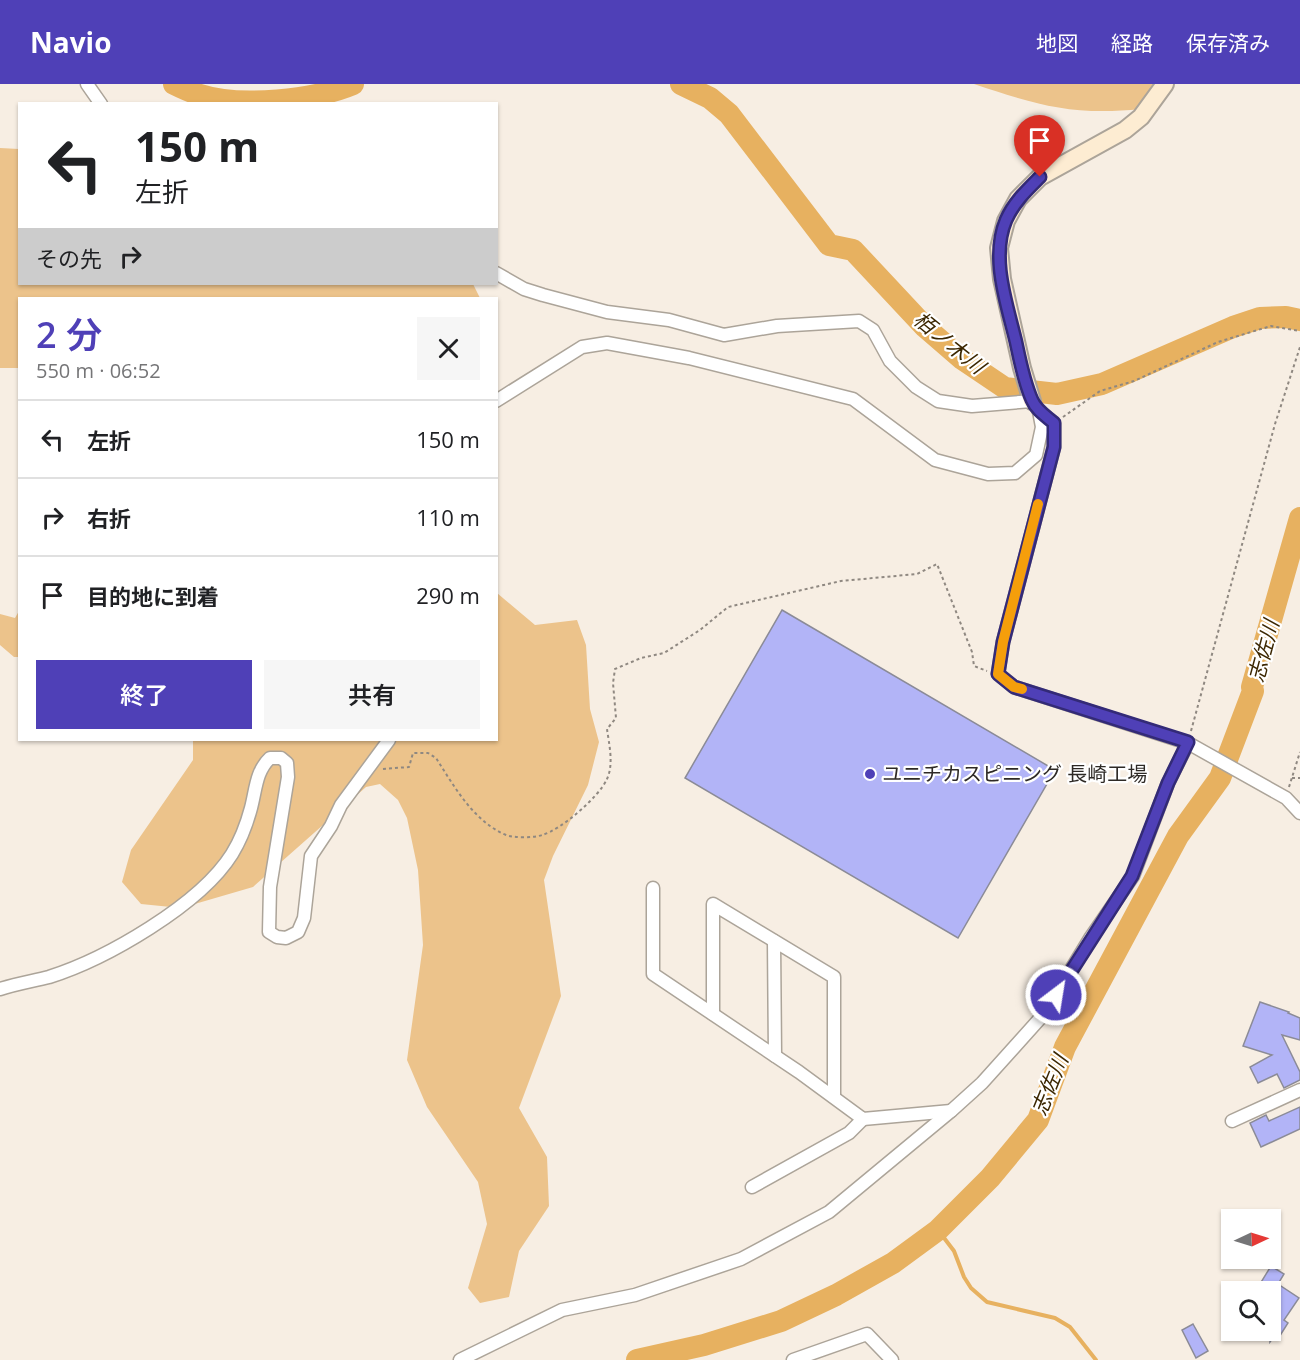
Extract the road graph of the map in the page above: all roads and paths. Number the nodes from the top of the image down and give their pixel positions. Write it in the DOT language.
graph roads {
  1 [pos="87,84"];
  2 [pos="1165,84"];
  3 [pos="99,102"];
  4 [pos="498,274"];
  5 [pos="1300,331"];
  6 [pos="1300,347"];
  7 [pos="498,399"];
  8 [pos="1036,406"];
  9 [pos="1054,423"];
  10 [pos="998,674"];
  11 [pos="388,741"];
  12 [pos="1188,742"];
  13 [pos="1300,752"];
  14 [pos="365,771"];
  15 [pos="1292,778"];
  16 [pos="1300,778"];
  17 [pos="1286,798"];
  18 [pos="1300,813"];
  19 [pos="653,888"];
  20 [pos="774,941"];
  21 [pos="0,989"];
  22 [pos="713,1014"];
  23 [pos="775,1056"];
  24 [pos="1300,1089"];
  25 [pos="834,1097"];
  26 [pos="951,1111"];
  27 [pos="863,1119"];
  28 [pos="1232,1121"];
  29 [pos="752,1187"];
  30 [pos="460,1360"];
  31 [pos="793,1360"];
  32 [pos="892,1360"];
  1 -- 3 [label="street"];
  2 -- 8 [label="street"];
  4 -- 8 [label="street"];
  5 -- 9 [label="path"];
  6 -- 12 [label="path"];
  7 -- 8 [label="street"];
  8 -- 9 [label="street"];
  9 -- 10 [label="street"];
  10 -- 12 [label="street"];
  10 -- 14 [label="path"];
  11 -- 14 [label="street"];
  12 -- 17 [label="street"];
  12 -- 26 [label="street"];
  13 -- 15 [label="path"];
  14 -- 21 [label="street"];
  15 -- 16 [label="path"];
  15 -- 17 [label="path"];
  17 -- 18 [label="street"];
  19 -- 22 [label="street"];
  20 -- 22 [label="street"];
  20 -- 23 [label="street"];
  20 -- 25 [label="street"];
  22 -- 23 [label="street"];
  23 -- 25 [label="street"];
  24 -- 28 [label="street"];
  25 -- 27 [label="street"];
  26 -- 27 [label="street"];
  26 -- 30 [label="street"];
  27 -- 29 [label="street"];
  31 -- 32 [label="street"];
}
